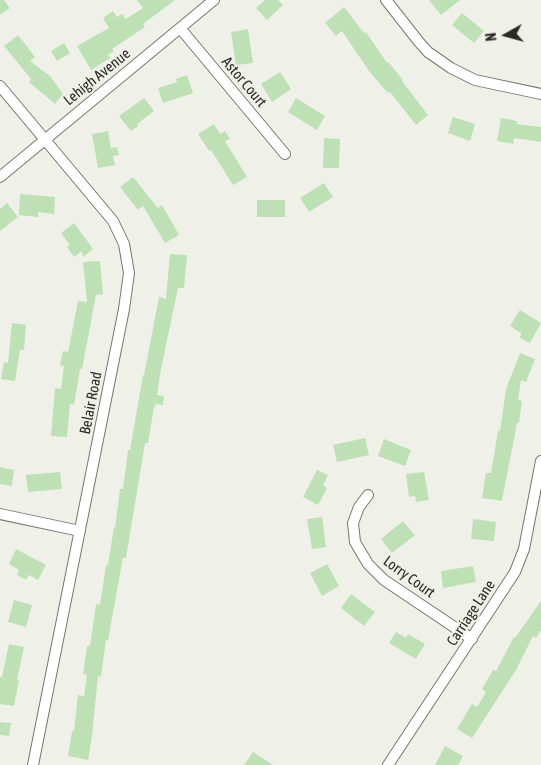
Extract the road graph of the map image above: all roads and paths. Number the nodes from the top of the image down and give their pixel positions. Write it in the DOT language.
graph roads {
  1 [pos="214,0"];
  2 [pos="386,0"];
  3 [pos="180,28"];
  4 [pos="0,86"];
  5 [pos="541,94"];
  6 [pos="44,140"];
  7 [pos="285,154"];
  8 [pos="0,177"];
  9 [pos="541,461"];
  10 [pos="368,495"];
  11 [pos="0,514"];
  12 [pos="80,531"];
  13 [pos="472,639"];
  14 [pos="33,765"];
  15 [pos="388,765"];
  1 -- 3 [label="street, Lehigh Avenue"];
  2 -- 5 [label="street"];
  3 -- 6 [label="street, Lehigh Avenue"];
  3 -- 7 [label="street, Astor Court"];
  4 -- 6 [label="street, Belair Road"];
  6 -- 8 [label="street, Lehigh Avenue"];
  6 -- 12 [label="street, Belair Road"];
  9 -- 13 [label="street, Carriage Lane"];
  10 -- 13 [label="street, Lorry Court"];
  11 -- 12 [label="street"];
  12 -- 14 [label="street, Belair Road"];
  13 -- 15 [label="street, Carriage Lane"];
}
